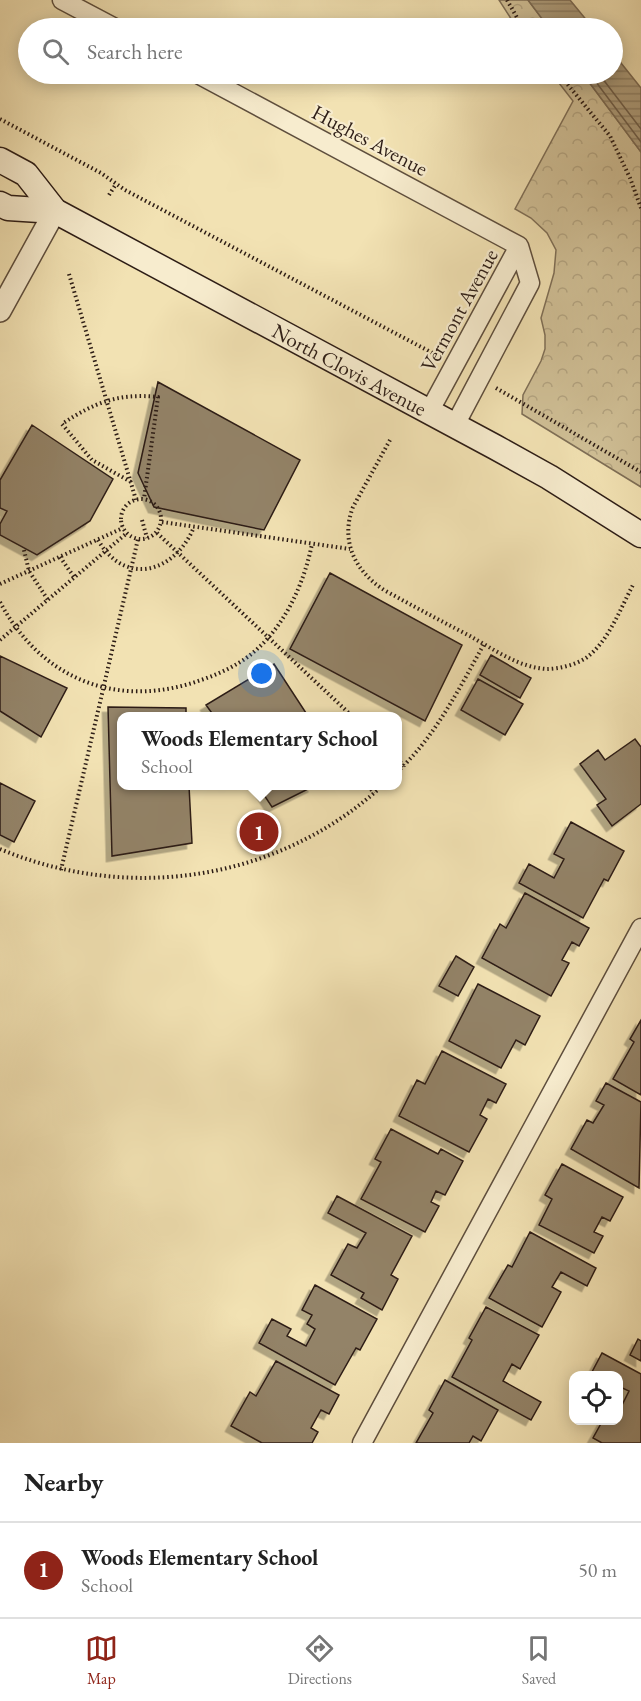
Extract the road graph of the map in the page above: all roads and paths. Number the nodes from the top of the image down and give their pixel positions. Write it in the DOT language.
graph roads {
  1 [pos="62,0"];
  2 [pos="507,0"];
  3 [pos="96,18"];
  4 [pos="517,18"];
  5 [pos="217,84"];
  6 [pos="567,84"];
  7 [pos="0,119"];
  8 [pos="44,143"];
  9 [pos="40,149"];
  10 [pos="0,160"];
  11 [pos="117,184"];
  12 [pos="109,195"];
  13 [pos="0,204"];
  14 [pos="641,208"];
  15 [pos="55,211"];
  16 [pos="519,246"];
  17 [pos="69,274"];
  18 [pos="0,311"];
  19 [pos="455,365"];
  20 [pos="480,379"];
  21 [pos="107,400"];
  22 [pos="429,412"];
  23 [pos="455,425"];
  24 [pos="390,440"];
  25 [pos="641,472"];
  26 [pos="131,482"];
  27 [pos="144,499"];
  28 [pos="136,500"];
  29 [pos="142,520"];
  30 [pos="162,522"];
  31 [pos="194,527"];
  32 [pos="123,528"];
  33 [pos="127,533"];
  34 [pos="156,533"];
  35 [pos="640,536"];
  36 [pos="147,538"];
  37 [pos="138,539"];
  38 [pos="98,540"];
  39 [pos="312,544"];
  40 [pos="350,549"];
  41 [pos="24,550"];
  42 [pos="104,552"];
  43 [pos="178,553"];
  44 [pos="60,557"];
  45 [pos="131,567"];
  46 [pos="29,571"];
  47 [pos="74,577"];
  48 [pos="0,584"];
  49 [pos="633,585"];
  50 [pos="48,600"];
  51 [pos="0,602"];
  52 [pos="15,627"];
  53 [pos="268,638"];
  54 [pos="0,640"];
  55 [pos="484,644"];
  56 [pos="104,687"];
  57 [pos="347,712"];
  58 [pos="404,766"];
  59 [pos="371,790"];
  60 [pos="377,790"];
  61 [pos="374,793"];
  62 [pos="0,849"];
  63 [pos="61,870"];
  64 [pos="641,928"];
  65 [pos="362,1443"];
  1 -- 3 [label="street"];
  2 -- 4 [label="path"];
  5 -- 16 [label="street, Hughes Avenue"];
  6 -- 14 [label="path"];
  7 -- 8 [label="path"];
  8 -- 9 [label="path"];
  8 -- 11 [label="path"];
  10 -- 15 [label="main road, North Clovis Avenue"];
  11 -- 12 [label="path"];
  11 -- 19 [label="path"];
  13 -- 15 [label="main road, North Clovis Avenue"];
  15 -- 18 [label="street"];
  15 -- 22 [label="main road, North Clovis Avenue"];
  16 -- 19 [label="street, Vermont Avenue"];
  16 -- 20 [label="street, Vermont Avenue"];
  17 -- 21 [label="path"];
  19 -- 22 [label="street, Vermont Avenue"];
  20 -- 23 [label="street, Vermont Avenue"];
  20 -- 25 [label="path"];
  21 -- 26 [label="path"];
  21 -- 26 [label="path"];
  21 -- 27 [label="path"];
  22 -- 23 [label="main road, North Clovis Avenue"];
  23 -- 35 [label="main road, North Clovis Avenue"];
  24 -- 40 [label="path"];
  26 -- 28 [label="path"];
  27 -- 28 [label="path"];
  27 -- 30 [label="path"];
  28 -- 32 [label="path"];
  29 -- 36 [label="path"];
  30 -- 31 [label="path"];
  30 -- 34 [label="path"];
  31 -- 39 [label="path"];
  31 -- 43 [label="path"];
  32 -- 33 [label="path"];
  32 -- 38 [label="path"];
  33 -- 37 [label="path"];
  33 -- 42 [label="path"];
  34 -- 36 [label="path"];
  34 -- 43 [label="path"];
  36 -- 37 [label="path"];
  37 -- 45 [label="path"];
  38 -- 42 [label="path"];
  38 -- 44 [label="path"];
  39 -- 40 [label="path"];
  39 -- 53 [label="path"];
  40 -- 55 [label="path"];
  41 -- 46 [label="path"];
  42 -- 45 [label="path"];
  42 -- 47 [label="path"];
  43 -- 45 [label="path"];
  43 -- 53 [label="path"];
  44 -- 46 [label="path"];
  44 -- 47 [label="path"];
  45 -- 56 [label="path"];
  46 -- 48 [label="path"];
  46 -- 50 [label="path"];
  47 -- 50 [label="path"];
  49 -- 55 [label="path"];
  50 -- 52 [label="path"];
  51 -- 52 [label="path"];
  52 -- 54 [label="path"];
  52 -- 56 [label="path"];
  53 -- 56 [label="path"];
  53 -- 57 [label="path"];
  55 -- 58 [label="path"];
  56 -- 63 [label="path"];
  59 -- 61 [label="path"];
  60 -- 61 [label="path"];
  61 -- 63 [label="path"];
  62 -- 63 [label="path"];
  64 -- 65 [label="street"];
}
